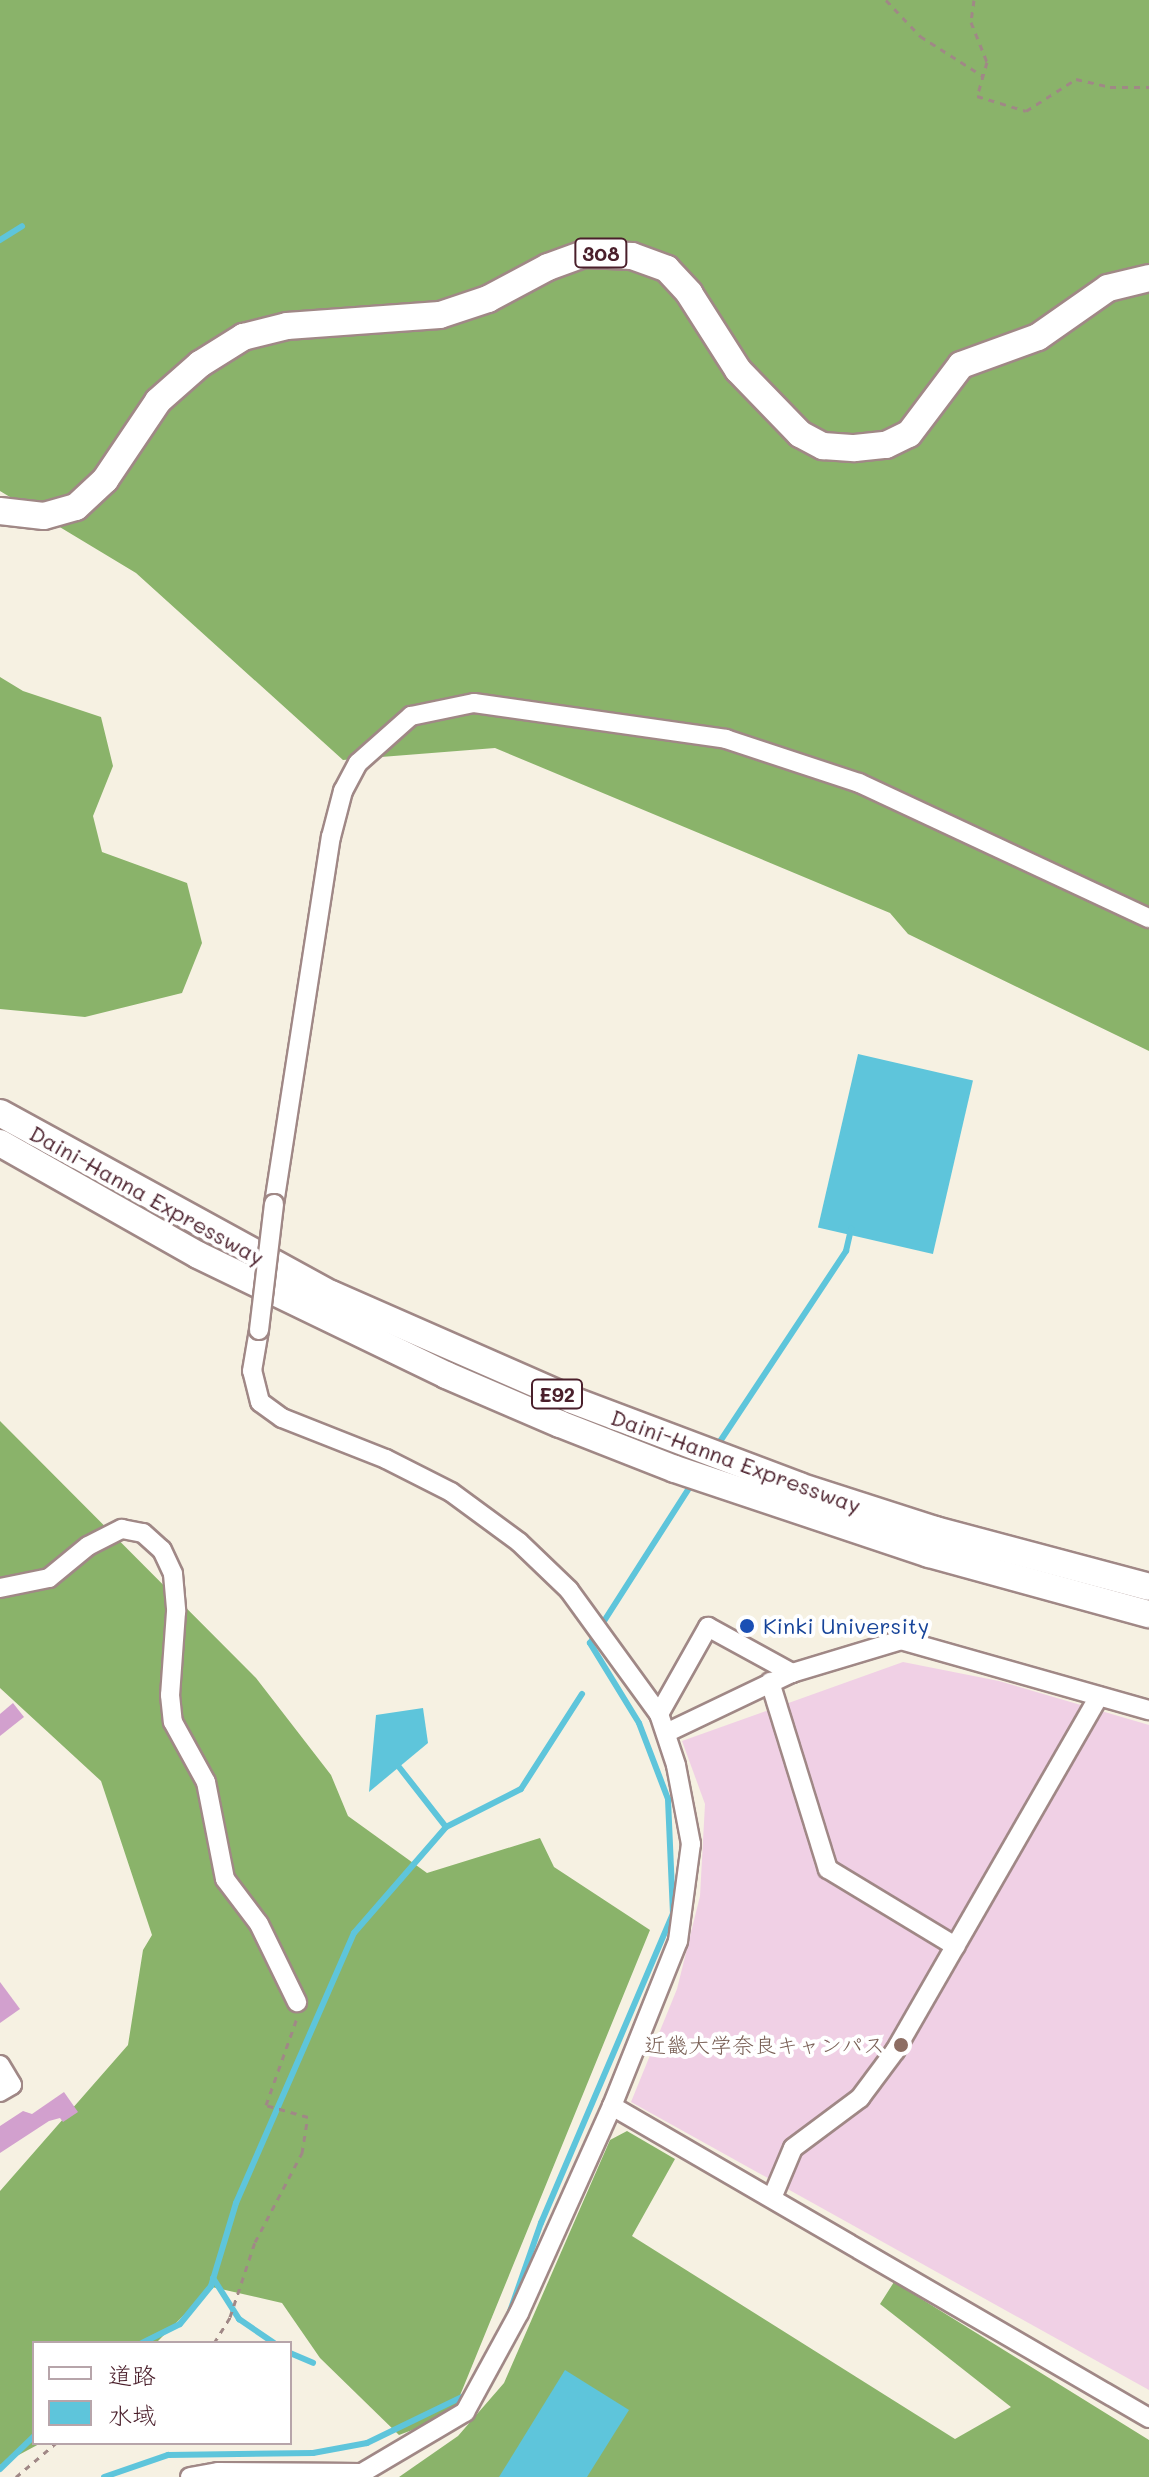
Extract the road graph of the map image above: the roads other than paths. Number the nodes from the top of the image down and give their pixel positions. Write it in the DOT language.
graph roads {
  1 [pos="1149,278"];
  2 [pos="0,511"];
  3 [pos="1149,918"];
  4 [pos="0,1113"];
  5 [pos="0,1143"];
  6 [pos="1149,1587"];
  7 [pos="0,1588"];
  8 [pos="1149,1614"];
  9 [pos="792,1673"];
  10 [pos="770,1682"];
  11 [pos="1099,1696"];
  12 [pos="1149,1710"];
  13 [pos="659,1714"];
  14 [pos="666,1733"];
  15 [pos="955,1946"];
  16 [pos="297,2002"];
  17 [pos="0,2065"];
  18 [pos="0,2092"];
  19 [pos="612,2106"];
  20 [pos="772,2198"];
  21 [pos="1149,2418"];
  22 [pos="190,2477"];
  1 -- 2 [label="highway, 308"];
  3 -- 13 [label="street, bridge"];
  4 -- 6 [label="highway, Daini-Hanna Expressway / E92"];
  5 -- 8 [label="highway, Daini-Hanna Expressway / E92"];
  7 -- 16 [label="street"];
  9 -- 10 [label="street"];
  9 -- 11 [label="street"];
  9 -- 13 [label="street"];
  10 -- 14 [label="street"];
  10 -- 15 [label="street"];
  11 -- 12 [label="street"];
  11 -- 15 [label="street"];
  13 -- 14 [label="street"];
  14 -- 19 [label="street"];
  15 -- 20 [label="street"];
  17 -- 18 [label="street"];
  19 -- 20 [label="street"];
  19 -- 22 [label="street"];
  20 -- 21 [label="street"];
}
